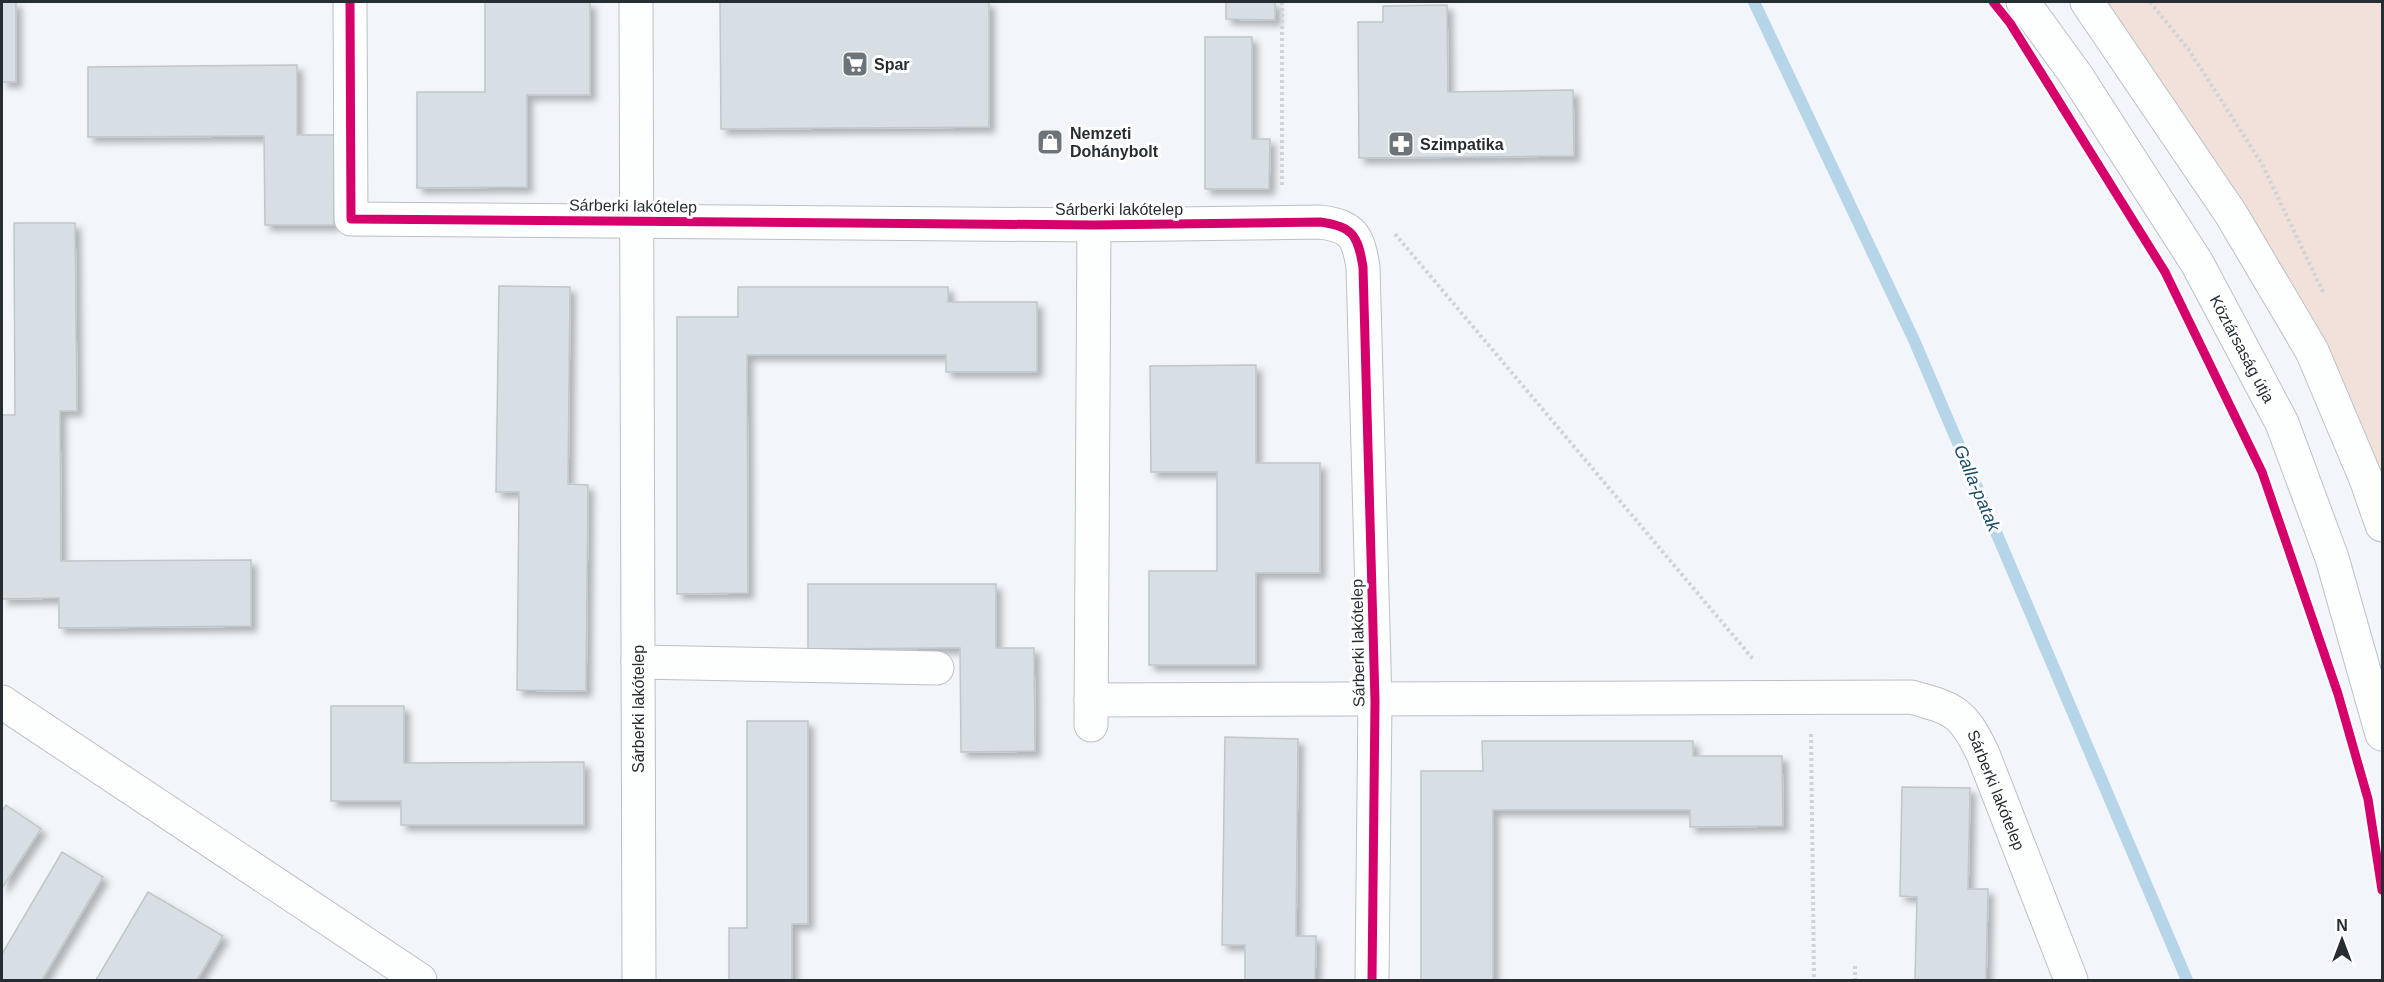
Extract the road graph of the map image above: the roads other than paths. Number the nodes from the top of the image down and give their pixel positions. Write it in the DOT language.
graph roads {
  1 [pos="350,2"];
  2 [pos="636,2"];
  3 [pos="2023,2"];
  4 [pos="2087,2"];
  5 [pos="638,221"];
  6 [pos="1094,225"];
  7 [pos="2382,525"];
  8 [pos="638,662"];
  9 [pos="936,668"];
  10 [pos="1375,701"];
  11 [pos="2,702"];
  12 [pos="2382,734"];
  13 [pos="420,981"];
  14 [pos="639,981"];
  15 [pos="1372,981"];
  16 [pos="2071,981"];
  1 -- 5 [label="street, Sárberki lakótelep"];
  2 -- 5 [label="street, Sárberki lakótelep"];
  3 -- 12 [label="street, Köztársaság útja"];
  4 -- 7 [label="street"];
  5 -- 6 [label="street, Sárberki lakótelep"];
  5 -- 8 [label="street, Sárberki lakótelep"];
  6 -- 10 [label="street, Sárberki lakótelep"];
  6 -- 10 [label="street, Sárberki lakótelep"];
  8 -- 9 [label="street"];
  8 -- 14 [label="street, Sárberki lakótelep"];
  10 -- 15 [label="street, Sárberki lakótelep"];
  10 -- 16 [label="street, Sárberki lakótelep"];
  11 -- 13 [label="street"];
}
